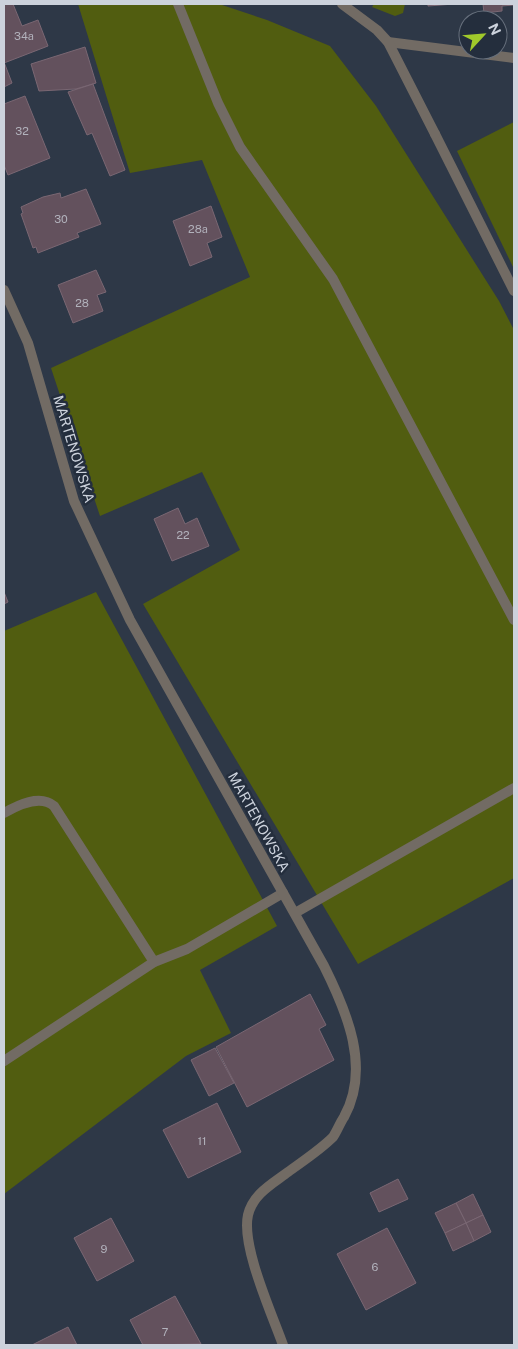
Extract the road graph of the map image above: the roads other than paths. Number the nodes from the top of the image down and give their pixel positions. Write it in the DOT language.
graph roads {
  1 [pos="178,4"];
  2 [pos="342,4"];
  3 [pos="388,42"];
  4 [pos="514,58"];
  5 [pos="4,290"];
  6 [pos="514,291"];
  7 [pos="514,620"];
  8 [pos="514,788"];
  9 [pos="4,812"];
  10 [pos="283,892"];
  11 [pos="296,913"];
  12 [pos="154,962"];
  13 [pos="4,1061"];
  14 [pos="283,1345"];
  1 -- 7 [label="street"];
  2 -- 3 [label="street"];
  3 -- 4 [label="street"];
  3 -- 6 [label="street"];
  5 -- 10 [label="street, MARTENOWSKA"];
  8 -- 11 [label="street"];
  9 -- 12 [label="street"];
  10 -- 11 [label="street, MARTENOWSKA"];
  10 -- 12 [label="street"];
  11 -- 14 [label="street, MARTENOWSKA"];
  12 -- 13 [label="street"];
}
